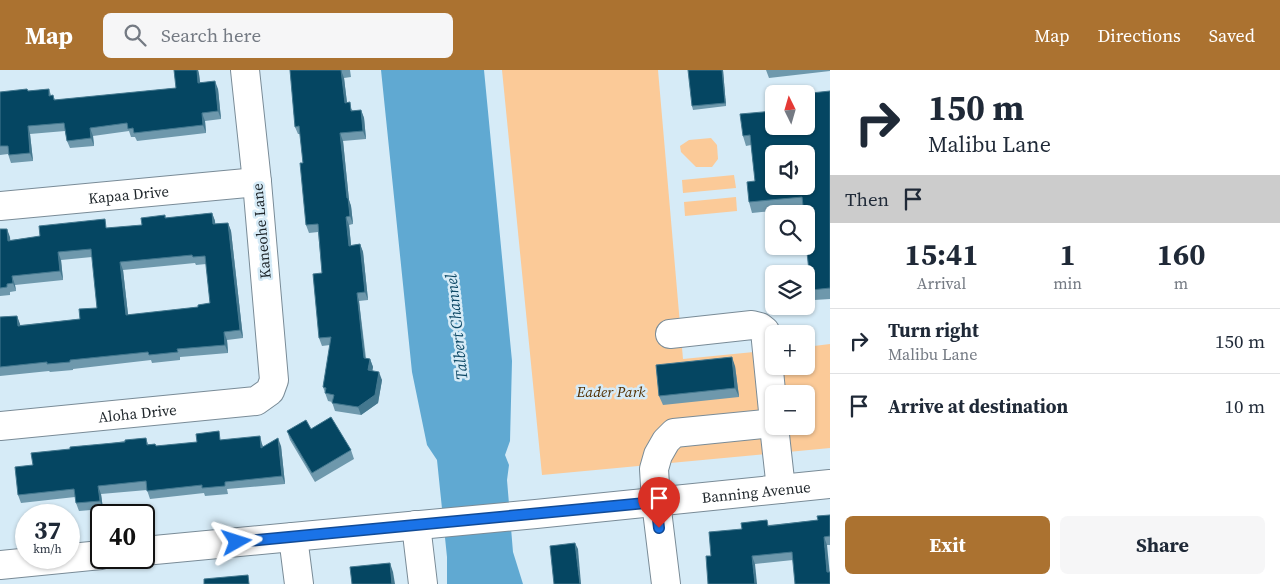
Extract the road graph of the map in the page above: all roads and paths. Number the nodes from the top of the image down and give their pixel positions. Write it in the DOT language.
graph roads {
  1 [pos="245,70"];
  2 [pos="257,182"];
  3 [pos="0,206"];
  4 [pos="670,334"];
  5 [pos="770,385"];
  6 [pos="270,391"];
  7 [pos="765,425"];
  8 [pos="0,426"];
  9 [pos="775,435"];
  10 [pos="830,484"];
  11 [pos="781,489"];
  12 [pos="656,502"];
  13 [pos="416,526"];
  14 [pos="293,537"];
  15 [pos="155,550"];
  16 [pos="90,557"];
  17 [pos="0,565"];
  18 [pos="298,584"];
  19 [pos="423,584"];
  20 [pos="666,584"];
  1 -- 2 [label="street, Kaneohe Lane"];
  2 -- 3 [label="street, Kapaa Drive"];
  2 -- 6 [label="street, Kaneohe Lane"];
  4 -- 5 [label="street"];
  6 -- 8 [label="street, Aloha Drive"];
  7 -- 12 [label="street"];
  9 -- 11 [label="street"];
  10 -- 11 [label="street, Banning Avenue"];
  11 -- 12 [label="street, Banning Avenue"];
  12 -- 13 [label="street, Banning Avenue"];
  12 -- 20 [label="street"];
  13 -- 14 [label="street, Banning Avenue"];
  13 -- 19 [label="street"];
  14 -- 15 [label="street, Banning Avenue"];
  14 -- 18 [label="street"];
  16 -- 17 [label="street"];
}
